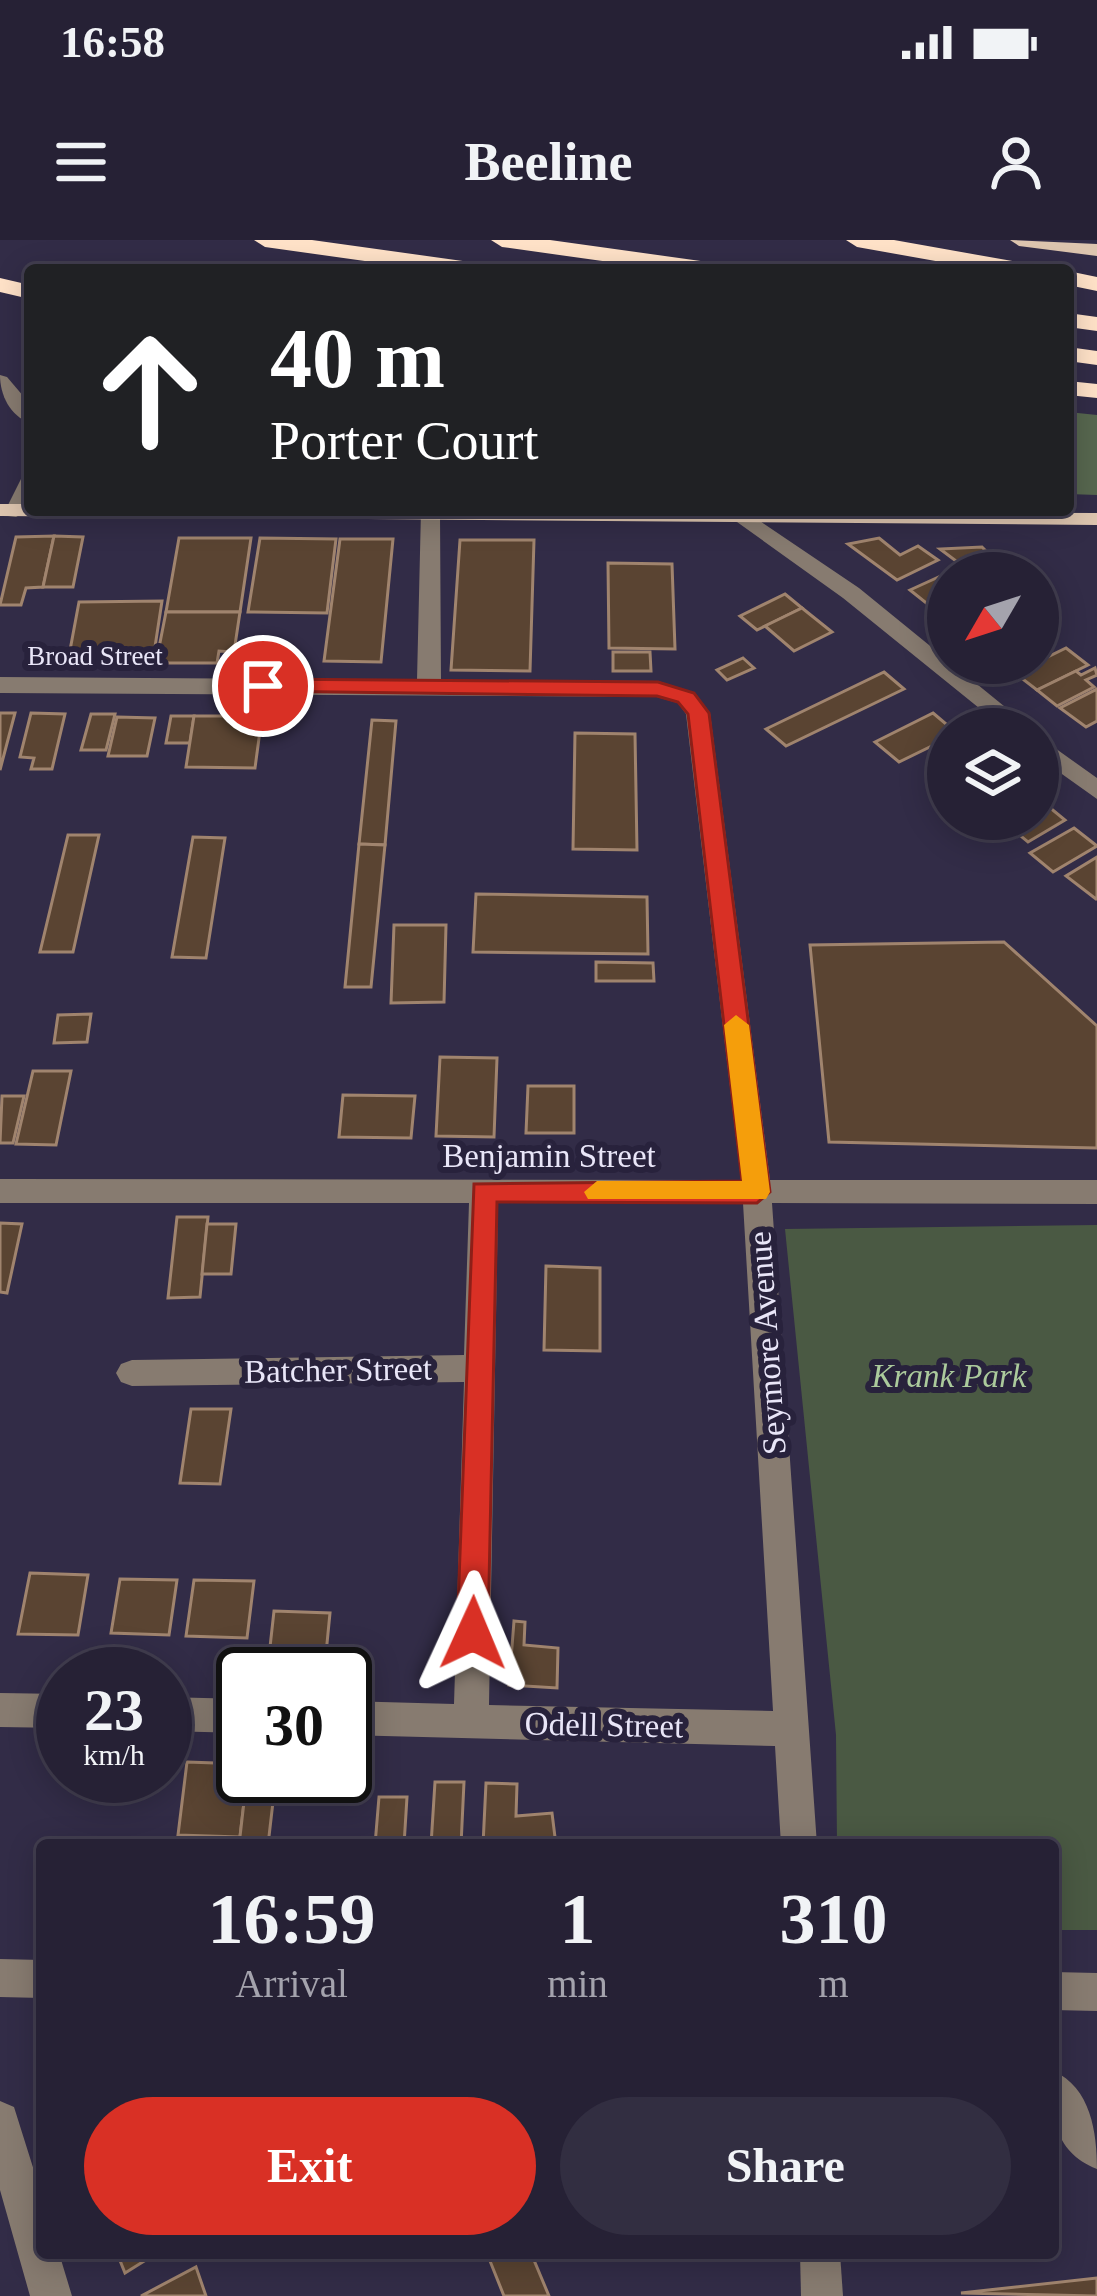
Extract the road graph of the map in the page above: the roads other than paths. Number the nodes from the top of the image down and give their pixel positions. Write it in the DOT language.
graph roads {
  1 [pos="265,240"];
  2 [pos="502,240"];
  3 [pos="857,240"];
  4 [pos="1019,240"];
  5 [pos="1097,250"];
  6 [pos="434,264"];
  7 [pos="673,264"];
  8 [pos="989,264"];
  9 [pos="0,381"];
  10 [pos="24,410"];
  11 [pos="429,516"];
  12 [pos="756,516"];
  13 [pos="964,516"];
  14 [pos="1097,520"];
  15 [pos="0,685"];
  16 [pos="428,686"];
  17 [pos="689,702"];
  18 [pos="994,708"];
  19 [pos="1059,761"];
  20 [pos="1097,791"];
  21 [pos="0,1191"];
  22 [pos="484,1191"];
  23 [pos="757,1192"];
  24 [pos="1097,1192"];
  25 [pos="479,1368"];
  26 [pos="132,1373"];
  27 [pos="0,1710"];
  28 [pos="36,1711"];
  29 [pos="372,1719"];
  30 [pos="471,1721"];
  31 [pos="792,1730"];
  32 [pos="799,1839"];
  33 [pos="0,1978"];
  34 [pos="36,1978"];
  35 [pos="1059,1991"];
  36 [pos="1097,1991"];
  37 [pos="1059,2100"];
  38 [pos="0,2122"];
  39 [pos="1097,2149"];
  40 [pos="36,2245"];
  41 [pos="40,2259"];
  42 [pos="820,2259"];
  43 [pos="51,2296"];
  44 [pos="822,2296"];
  1 -- 6 [label="highway"];
  2 -- 7 [label="highway"];
  3 -- 8 [label="highway"];
  4 -- 5 [label="main road"];
  9 -- 10 [label="street"];
  11 -- 16 [label="street"];
  12 -- 18 [label="street"];
  13 -- 14 [label="main road"];
  15 -- 16 [label="street, Broad Street"];
  16 -- 17 [label="street, Broad Street"];
  17 -- 23 [label="street, Seymore Avenue"];
  19 -- 20 [label="street"];
  21 -- 22 [label="street, Benjamin Street"];
  22 -- 23 [label="street, Benjamin Street"];
  22 -- 25 [label="street"];
  23 -- 24 [label="street, Benjamin Street"];
  23 -- 31 [label="street, Seymore Avenue"];
  25 -- 26 [label="street, Batcher Street"];
  25 -- 30 [label="street, Batcher Street"];
  27 -- 28 [label="street"];
  29 -- 30 [label="street, Odell Street"];
  30 -- 31 [label="street, Odell Street"];
  31 -- 32 [label="street, Seymore Avenue"];
  33 -- 34 [label="street"];
  35 -- 36 [label="street"];
  37 -- 39 [label="street"];
  38 -- 40 [label="street"];
  41 -- 43 [label="street"];
  42 -- 44 [label="street"];
}
